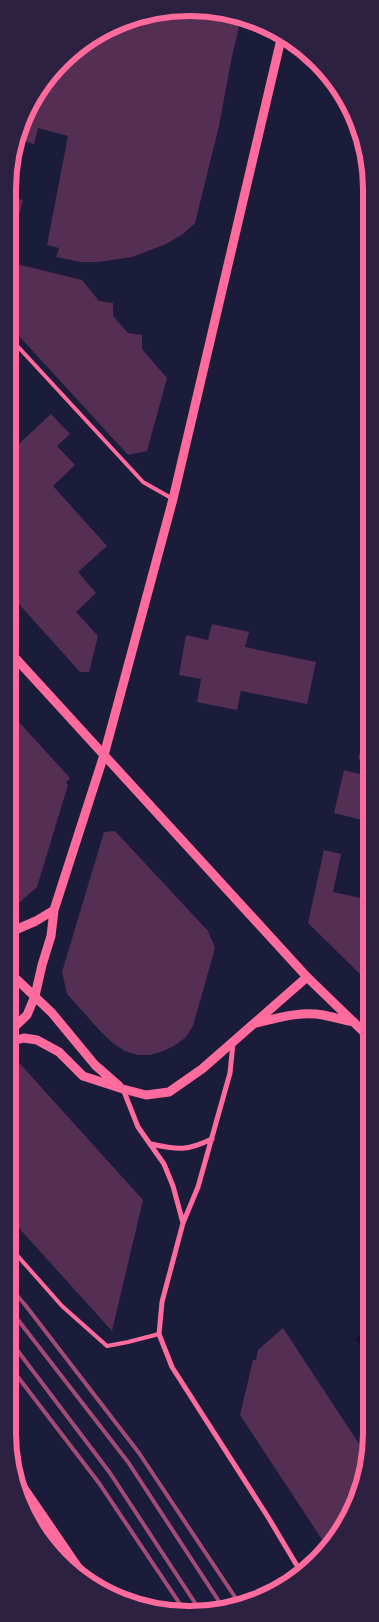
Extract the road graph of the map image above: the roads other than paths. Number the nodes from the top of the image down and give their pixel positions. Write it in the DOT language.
graph roads {
  1 [pos="280,42"];
  2 [pos="16,345"];
  3 [pos="173,500"];
  4 [pos="16,659"];
  5 [pos="104,755"];
  6 [pos="54,910"];
  7 [pos="16,930"];
  8 [pos="16,977"];
  9 [pos="306,977"];
  10 [pos="36,996"];
  11 [pos="354,1022"];
  12 [pos="253,1024"];
  13 [pos="16,1025"];
  14 [pos="363,1031"];
  15 [pos="16,1040"];
  16 [pos="233,1042"];
  17 [pos="123,1089"];
  18 [pos="212,1139"];
  19 [pos="151,1144"];
  20 [pos="183,1223"];
  21 [pos="16,1254"];
  22 [pos="159,1334"];
  23 [pos="28,1494"];
  24 [pos="73,1561"];
  25 [pos="298,1568"];
  1 -- 3 [label="street"];
  2 -- 3 [label="lane"];
  3 -- 5 [label="street"];
  4 -- 5 [label="street"];
  5 -- 6 [label="street"];
  5 -- 9 [label="street"];
  6 -- 7 [label="street"];
  6 -- 10 [label="street"];
  8 -- 10 [label="street"];
  9 -- 11 [label="street"];
  9 -- 12 [label="street"];
  10 -- 13 [label="street"];
  10 -- 17 [label="street"];
  11 -- 12 [label="street"];
  11 -- 14 [label="street"];
  12 -- 16 [label="street"];
  15 -- 17 [label="street"];
  16 -- 17 [label="street"];
  16 -- 18 [label="street"];
  17 -- 19 [label="street"];
  18 -- 19 [label="street"];
  18 -- 20 [label="street"];
  19 -- 20 [label="street"];
  20 -- 22 [label="street"];
  21 -- 22 [label="lane"];
  22 -- 25 [label="street"];
  23 -- 24 [label="main road"];
}
